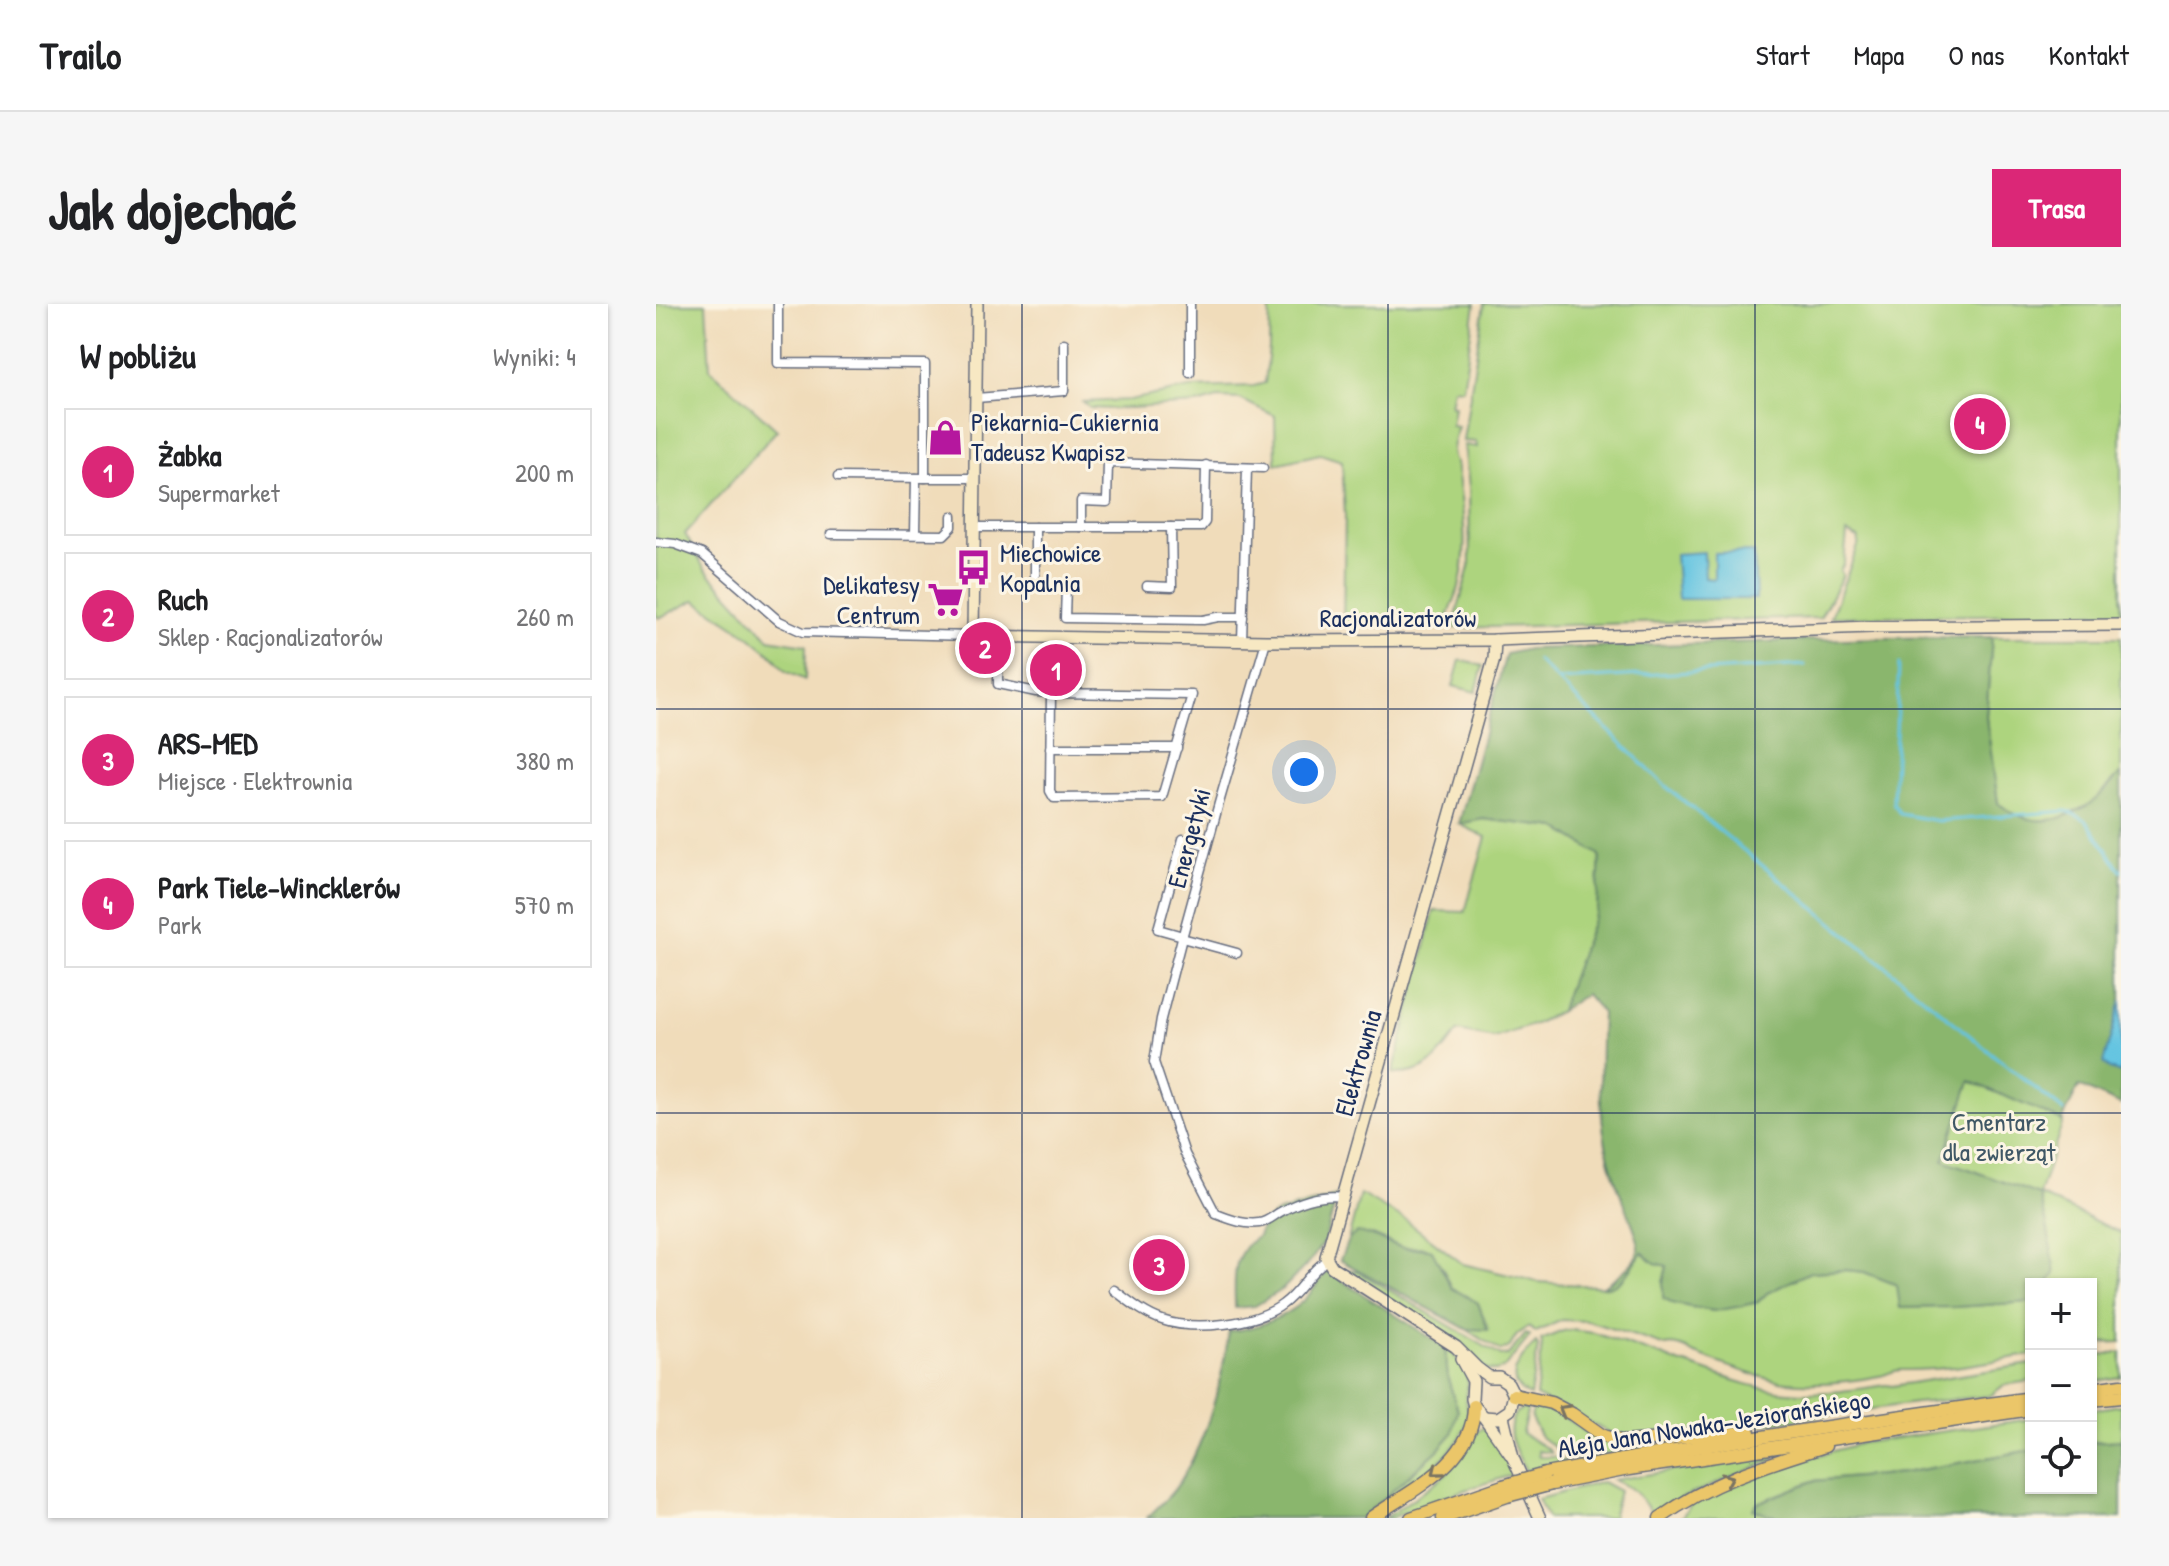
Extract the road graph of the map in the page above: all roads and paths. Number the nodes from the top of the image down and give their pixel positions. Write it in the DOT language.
graph roads {
  1 [pos="778,304"];
  2 [pos="977,304"];
  3 [pos="1190,304"];
  4 [pos="1064,343"];
  5 [pos="1190,373"];
  6 [pos="976,398"];
  7 [pos="1206,465"];
  8 [pos="1247,468"];
  9 [pos="1263,468"];
  10 [pos="838,477"];
  11 [pos="920,478"];
  12 [pos="974,478"];
  13 [pos="952,516"];
  14 [pos="974,527"];
  15 [pos="1035,527"];
  16 [pos="1081,527"];
  17 [pos="1171,527"];
  18 [pos="831,534"];
  19 [pos="915,534"];
  20 [pos="656,542"];
  21 [pos="1147,586"];
  22 [pos="1243,617"];
  23 [pos="2121,625"];
  24 [pos="973,636"];
  25 [pos="998,638"];
  26 [pos="1495,640"];
  27 [pos="1242,641"];
  28 [pos="1266,641"];
  29 [pos="1051,693"];
  30 [pos="1050,748"];
  31 [pos="1177,748"];
  32 [pos="1207,845"];
  33 [pos="1182,937"];
  34 [pos="1237,953"];
  35 [pos="1343,1197"];
  36 [pos="1327,1260"];
  37 [pos="1114,1290"];
  38 [pos="1445,1340"];
  39 [pos="1489,1377"];
  40 [pos="2121,1385"];
  41 [pos="2097,1388"];
  42 [pos="1514,1395"];
  43 [pos="2121,1397"];
  44 [pos="2025,1399"];
  45 [pos="2097,1399"];
  46 [pos="1473,1401"];
  47 [pos="2025,1410"];
  48 [pos="1503,1416"];
  49 [pos="1484,1417"];
  50 [pos="1859,1428"];
  51 [pos="1513,1458"];
  52 [pos="1505,1491"];
  53 [pos="1371,1518"];
  54 [pos="1411,1518"];
  55 [pos="1443,1518"];
  56 [pos="1541,1518"];
  57 [pos="1660,1518"];
  1 -- 11 [label="street"];
  2 -- 6 [label="street"];
  3 -- 5 [label="street"];
  4 -- 6 [label="street"];
  6 -- 12 [label="street"];
  7 -- 8 [label="street"];
  7 -- 16 [label="street"];
  7 -- 17 [label="street"];
  8 -- 9 [label="street"];
  8 -- 22 [label="street"];
  10 -- 11 [label="street"];
  11 -- 12 [label="street"];
  11 -- 19 [label="street"];
  12 -- 14 [label="street"];
  13 -- 19 [label="street"];
  14 -- 15 [label="street"];
  14 -- 24 [label="street"];
  15 -- 16 [label="street"];
  15 -- 22 [label="street"];
  16 -- 17 [label="street"];
  17 -- 21 [label="street"];
  18 -- 19 [label="street"];
  20 -- 24 [label="street, Racjonalizatorów"];
  22 -- 27 [label="street"];
  23 -- 26 [label="street, Racjonalizatorów"];
  24 -- 25 [label="street, Racjonalizatorów"];
  25 -- 27 [label="street, Racjonalizatorów"];
  25 -- 29 [label="street"];
  26 -- 28 [label="street, Racjonalizatorów"];
  26 -- 35 [label="street, Elektrownia"];
  27 -- 28 [label="street, Racjonalizatorów"];
  28 -- 32 [label="street, Energetyki"];
  29 -- 30 [label="street"];
  29 -- 31 [label="street"];
  30 -- 31 [label="street"];
  30 -- 31 [label="street"];
  32 -- 33 [label="street, Energetyki"];
  32 -- 33 [label="street"];
  33 -- 34 [label="street"];
  33 -- 35 [label="street, Energetyki"];
  35 -- 36 [label="street, Elektrownia"];
  36 -- 37 [label="street"];
  36 -- 38 [label="street"];
  38 -- 39 [label="street"];
  38 -- 46 [label="street"];
  39 -- 42 [label="street"];
  39 -- 46 [label="street"];
  40 -- 41 [label="main road"];
  42 -- 48 [label="street"];
  50 -- 42 [label="main road, one-way"];
  43 -- 45 [label="main road"];
  44 -- 50 [label="main road, Aleja Jana Nowaka-Jeziorańskiego"];
  46 -- 49 [label="street"];
  46 -- 53 [label="main road, one-way"];
  47 -- 50 [label="main road, Aleja Jana Nowaka-Jeziorańskiego"];
  48 -- 49 [label="street"];
  48 -- 51 [label="street"];
  49 -- 51 [label="street"];
  50 -- 52 [label="main road, Aleja Jana Nowaka-Jeziorańskiego, bridge"];
  57 -- 50 [label="main road, one-way"];
  51 -- 56 [label="street"];
  52 -- 54 [label="main road, Aleja Jana Nowaka-Jeziorańskiego"];
  52 -- 55 [label="main road, Aleja Jana Nowaka-Jeziorańskiego"];
}
